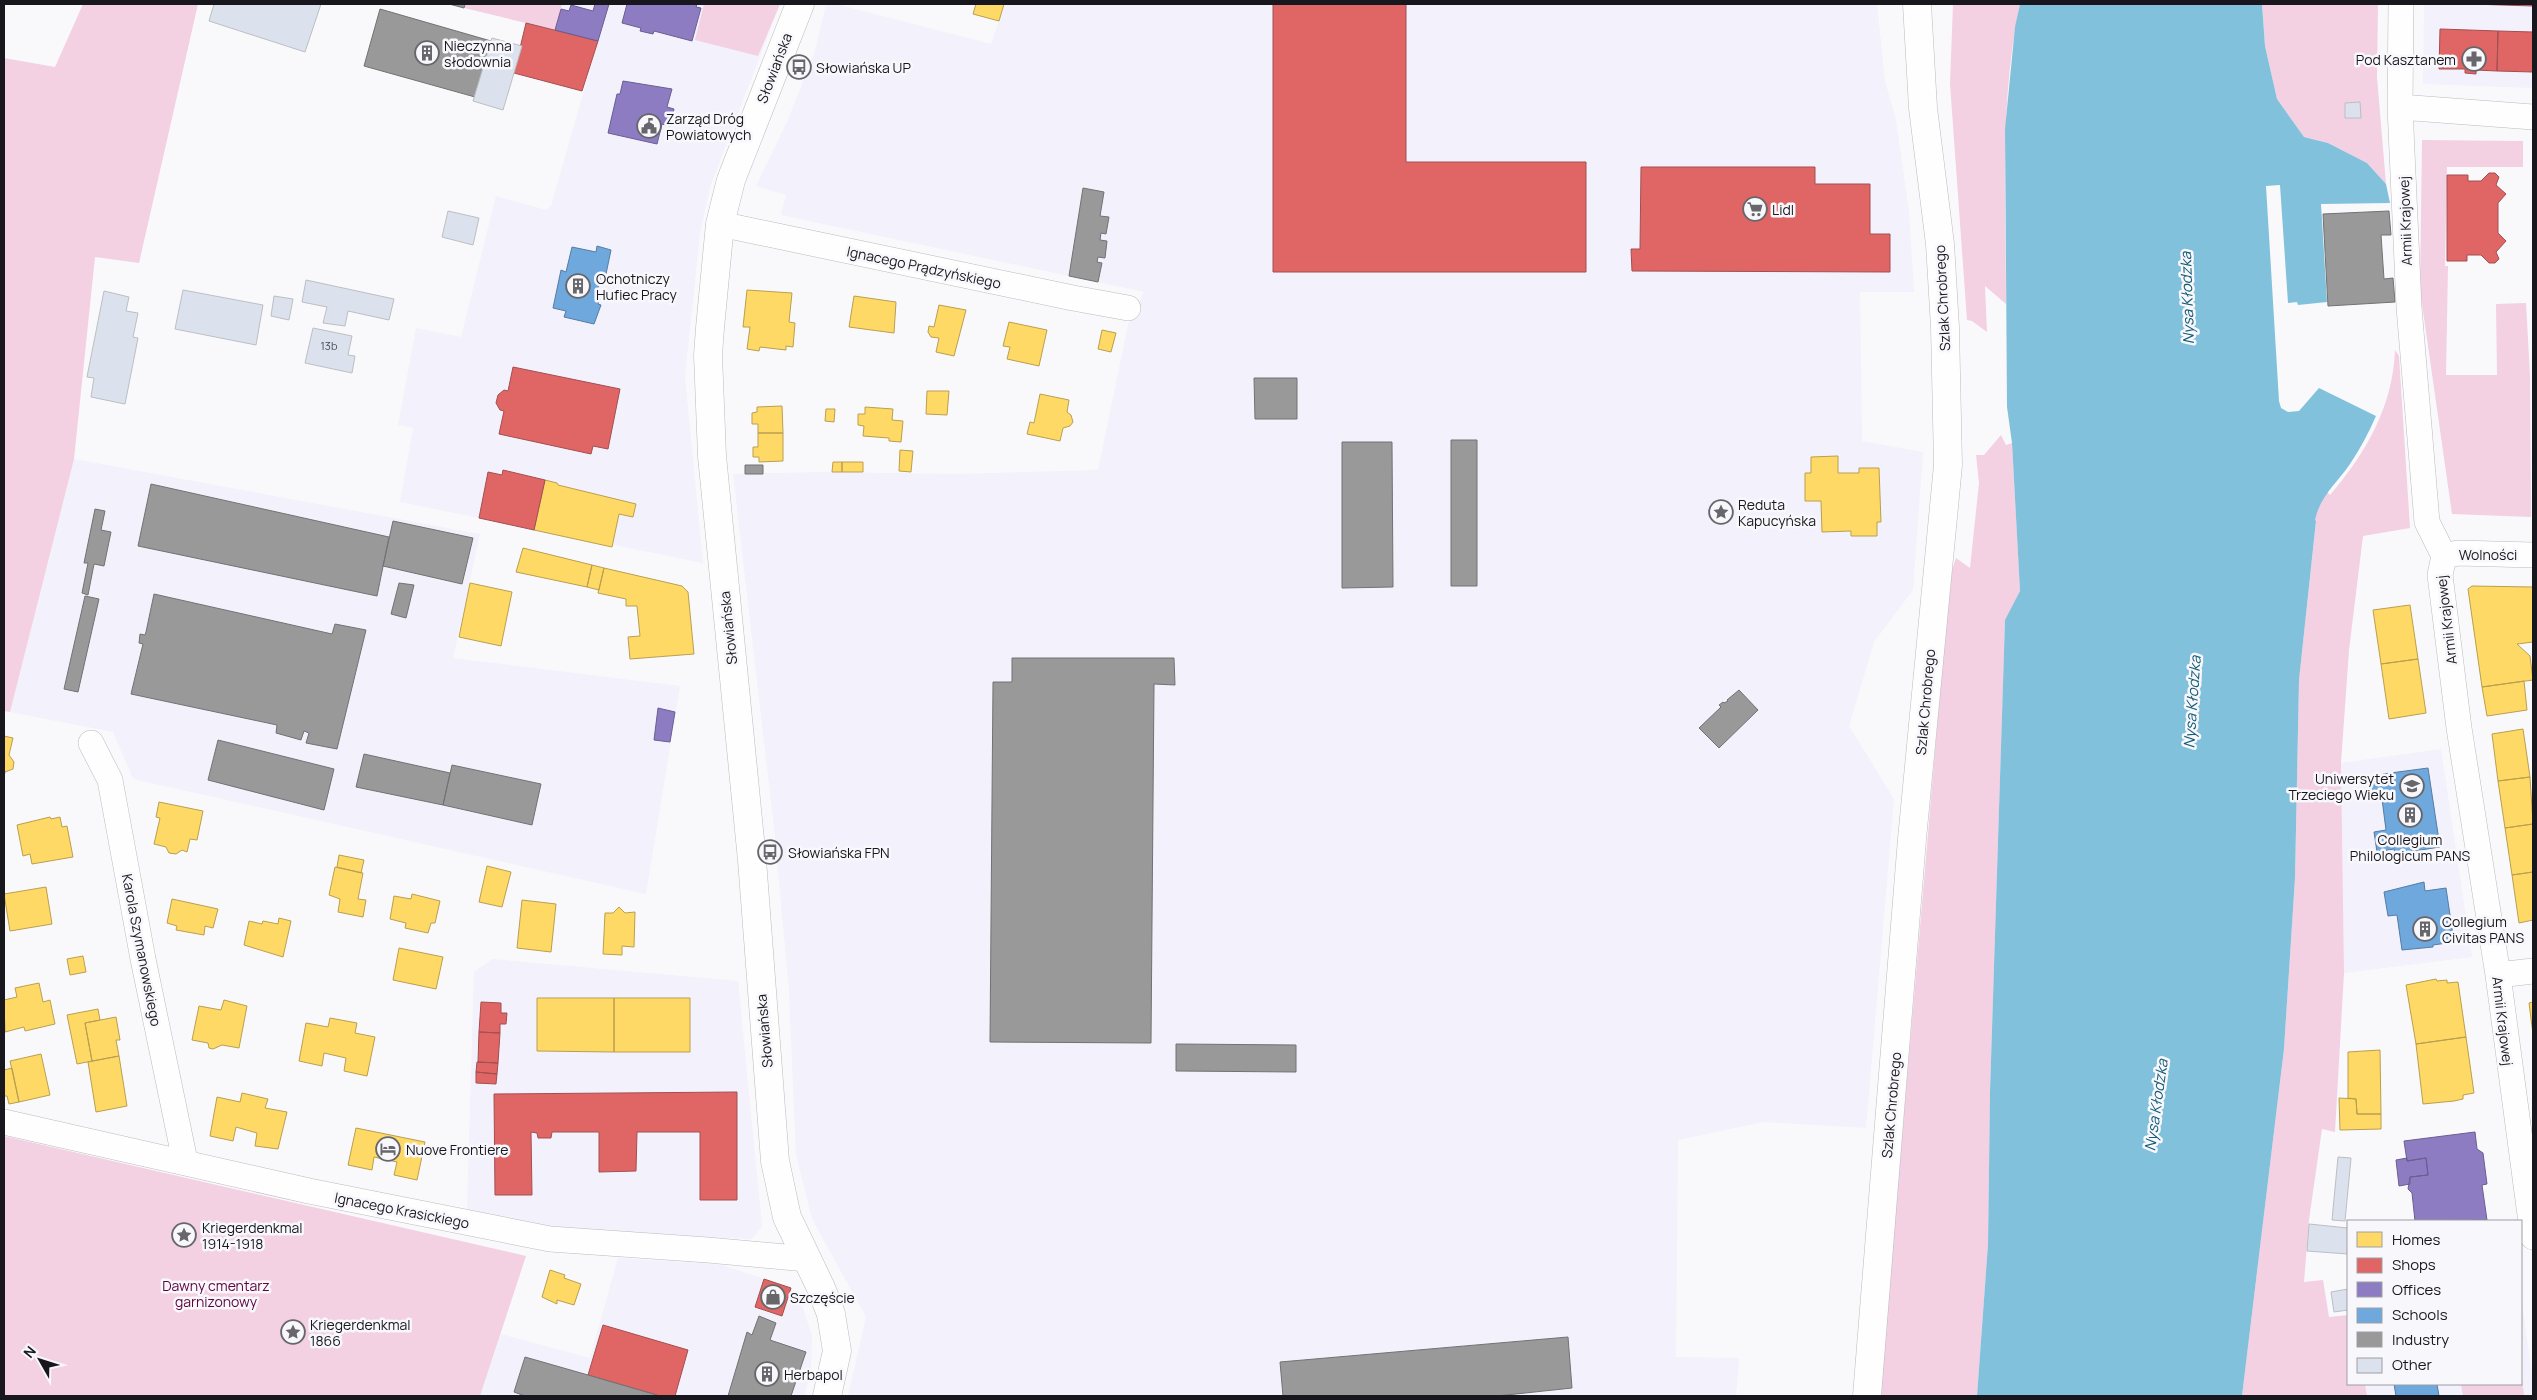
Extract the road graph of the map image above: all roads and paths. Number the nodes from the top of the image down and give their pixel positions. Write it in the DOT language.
graph roads {
  1 [pos="800,4"];
  2 [pos="2401,4"];
  3 [pos="1917,5"];
  4 [pos="2400,108"];
  5 [pos="2533,117"];
  6 [pos="720,224"];
  7 [pos="1128,308"];
  8 [pos="2533,555"];
  9 [pos="2444,556"];
  10 [pos="91,743"];
  11 [pos="2533,971"];
  12 [pos="2498,975"];
  13 [pos="4,1122"];
  14 [pos="184,1161"];
  15 [pos="2533,1237"];
  16 [pos="807,1260"];
  17 [pos="827,1396"];
  18 [pos="1867,1396"];
  1 -- 6 [label="street, Słowiańska"];
  2 -- 4 [label="street, Armii Krajowej"];
  3 -- 18 [label="street, Szlak Chrobrego"];
  4 -- 5 [label="street"];
  4 -- 9 [label="street, Armii Krajowej"];
  6 -- 7 [label="street, Ignacego Prądzyńskiego"];
  6 -- 16 [label="street, Słowiańska"];
  8 -- 9 [label="street, Wolności"];
  9 -- 12 [label="street, Armii Krajowej"];
  10 -- 14 [label="street, Karola Szymanowskiego"];
  11 -- 12 [label="street"];
  12 -- 15 [label="street, Armii Krajowej"];
  13 -- 14 [label="street, Ignacego Krasickiego"];
  14 -- 16 [label="street, Ignacego Krasickiego"];
  16 -- 17 [label="street, Słowiańska"];
}
